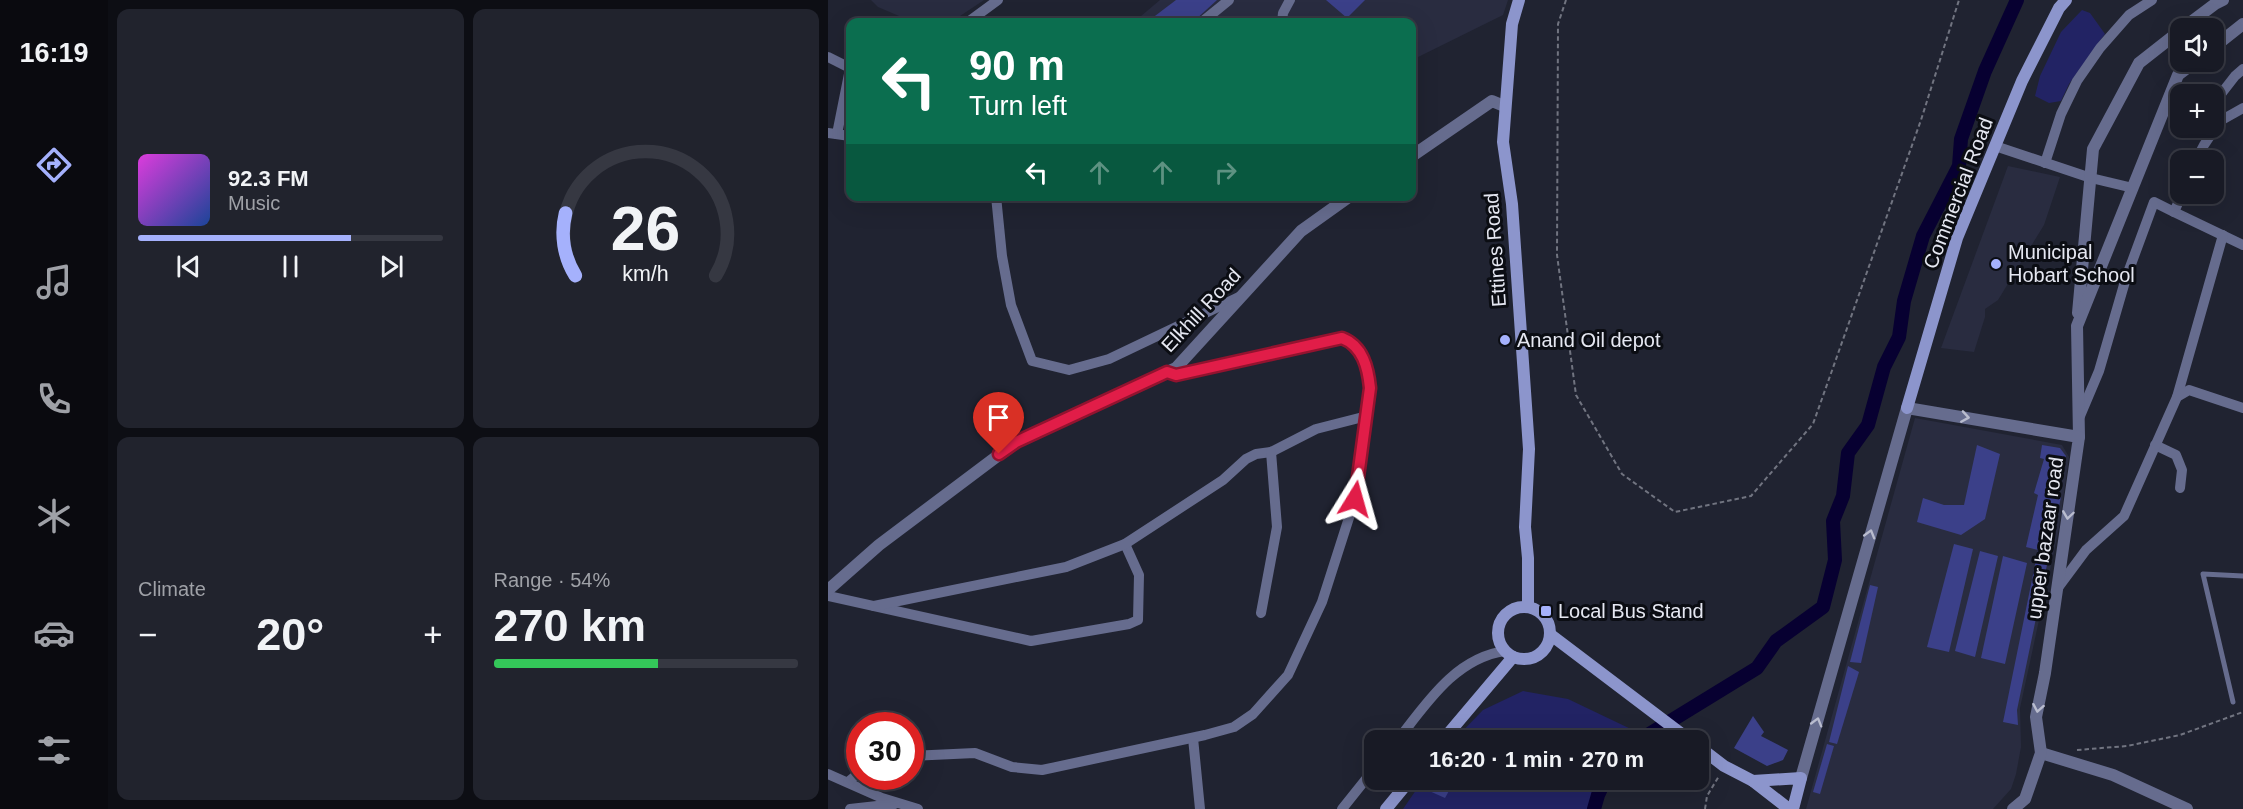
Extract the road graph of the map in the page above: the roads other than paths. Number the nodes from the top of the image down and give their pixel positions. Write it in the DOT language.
graph roads {
  1 [pos="998,0"];
  2 [pos="1230,0"];
  3 [pos="1290,0"];
  4 [pos="1519,0"];
  5 [pos="2066,0"];
  6 [pos="2152,0"];
  7 [pos="2223,0"];
  8 [pos="973,18"];
  9 [pos="1207,18"];
  10 [pos="1219,18"];
  11 [pos="1282,18"];
  12 [pos="2196,18"];
  13 [pos="2243,24"];
  14 [pos="2170,38"];
  15 [pos="2224,39"];
  16 [pos="828,57"];
  17 [pos="846,66"];
  18 [pos="2243,69"];
  19 [pos="2182,72"];
  20 [pos="846,83"];
  21 [pos="2224,90"];
  22 [pos="1504,106"];
  23 [pos="2243,108"];
  24 [pos="2224,119"];
  25 [pos="832,134"];
  26 [pos="1995,146"];
  27 [pos="1416,153"];
  28 [pos="2045,163"];
  29 [pos="2091,178"];
  30 [pos="2133,188"];
  31 [pos="996,201"];
  32 [pos="1343,201"];
  33 [pos="2178,204"];
  34 [pos="2174,212"];
  35 [pos="2223,235"];
  36 [pos="2243,245"];
  37 [pos="1240,297"];
  38 [pos="2077,326"];
  39 [pos="1167,372"];
  40 [pos="2177,396"];
  41 [pos="1907,408"];
  42 [pos="2243,408"];
  43 [pos="1367,416"];
  44 [pos="2080,416"];
  45 [pos="2079,436"];
  46 [pos="2155,446"];
  47 [pos="1271,452"];
  48 [pos="2180,488"];
  49 [pos="1125,544"];
  50 [pos="2243,576"];
  51 [pos="2057,589"];
  52 [pos="828,590"];
  53 [pos="828,596"];
  54 [pos="874,606"];
  55 [pos="1528,607"];
  56 [pos="1261,613"];
  57 [pos="1551,634"];
  58 [pos="1509,654"];
  59 [pos="2233,702"];
  60 [pos="1405,730"];
  61 [pos="1450,730"];
  62 [pos="1677,730"];
  63 [pos="1193,738"];
  64 [pos="2041,753"];
  65 [pos="1709,754"];
  66 [pos="924,755"];
  67 [pos="828,774"];
  68 [pos="1801,778"];
  69 [pos="846,781"];
  70 [pos="1753,781"];
  71 [pos="1364,782"];
  72 [pos="868,790"];
  73 [pos="1402,790"];
  74 [pos="902,804"];
  75 [pos="850,809"];
  76 [pos="918,809"];
  77 [pos="1200,809"];
  78 [pos="1342,809"];
  79 [pos="1386,809"];
  80 [pos="1791,809"];
  81 [pos="2013,809"];
  82 [pos="2187,809"];
  1 -- 8 [label="street"];
  2 -- 9 [label="street"];
  2 -- 10 [label="street"];
  3 -- 11 [label="street"];
  4 -- 22 [label="main road, Ettines Road"];
  5 -- 26 [label="main road, Commercial Road"];
  6 -- 28 [label="street"];
  7 -- 12 [label="street"];
  13 -- 15 [label="street"];
  14 -- 29 [label="street"];
  16 -- 17 [label="street"];
  18 -- 21 [label="street"];
  19 -- 30 [label="street"];
  20 -- 25 [label="street"];
  22 -- 27 [label="street"];
  22 -- 55 [label="main road, Ettines Road"];
  23 -- 24 [label="street"];
  26 -- 28 [label="street"];
  26 -- 41 [label="main road, Commercial Road"];
  28 -- 29 [label="street"];
  29 -- 30 [label="street"];
  29 -- 38 [label="street"];
  30 -- 38 [label="street"];
  31 -- 37 [label="street"];
  32 -- 37 [label="street, Elkhill Road"];
  33 -- 34 [label="street"];
  34 -- 35 [label="street"];
  34 -- 44 [label="street"];
  35 -- 36 [label="street"];
  35 -- 40 [label="street"];
  37 -- 39 [label="street, Elkhill Road"];
  38 -- 44 [label="street"];
  39 -- 43 [label="street"];
  39 -- 52 [label="street, Elkhill Road"];
  40 -- 42 [label="street"];
  40 -- 46 [label="street"];
  41 -- 45 [label="street, upper bazaar road, one-way"];
  68 -- 41 [label="street, one-way"];
  43 -- 47 [label="street"];
  43 -- 63 [label="street"];
  44 -- 45 [label="street"];
  45 -- 51 [label="street, upper bazaar road, one-way"];
  46 -- 48 [label="street"];
  46 -- 51 [label="street"];
  47 -- 49 [label="street"];
  47 -- 56 [label="street"];
  49 -- 54 [label="street"];
  49 -- 54 [label="street"];
  50 -- 59 [label="lane"];
  51 -- 64 [label="street, upper bazaar road, one-way"];
  53 -- 54 [label="street"];
  55 -- 57 [label="main road"];
  55 -- 58 [label="main road"];
  57 -- 58 [label="main road"];
  57 -- 62 [label="main road"];
  58 -- 60 [label="street"];
  58 -- 61 [label="main road"];
  63 -- 66 [label="street"];
  63 -- 77 [label="street"];
  64 -- 81 [label="street, upper bazaar road"];
  64 -- 82 [label="street"];
  65 -- 70 [label="main road"];
  67 -- 69 [label="street"];
  68 -- 70 [label="main road"];
  68 -- 80 [label="main road"];
  70 -- 80 [label="main road"];
  71 -- 78 [label="street"];
  72 -- 74 [label="street"];
  73 -- 79 [label="main road"];
  74 -- 75 [label="street"];
  74 -- 76 [label="street"];
}
